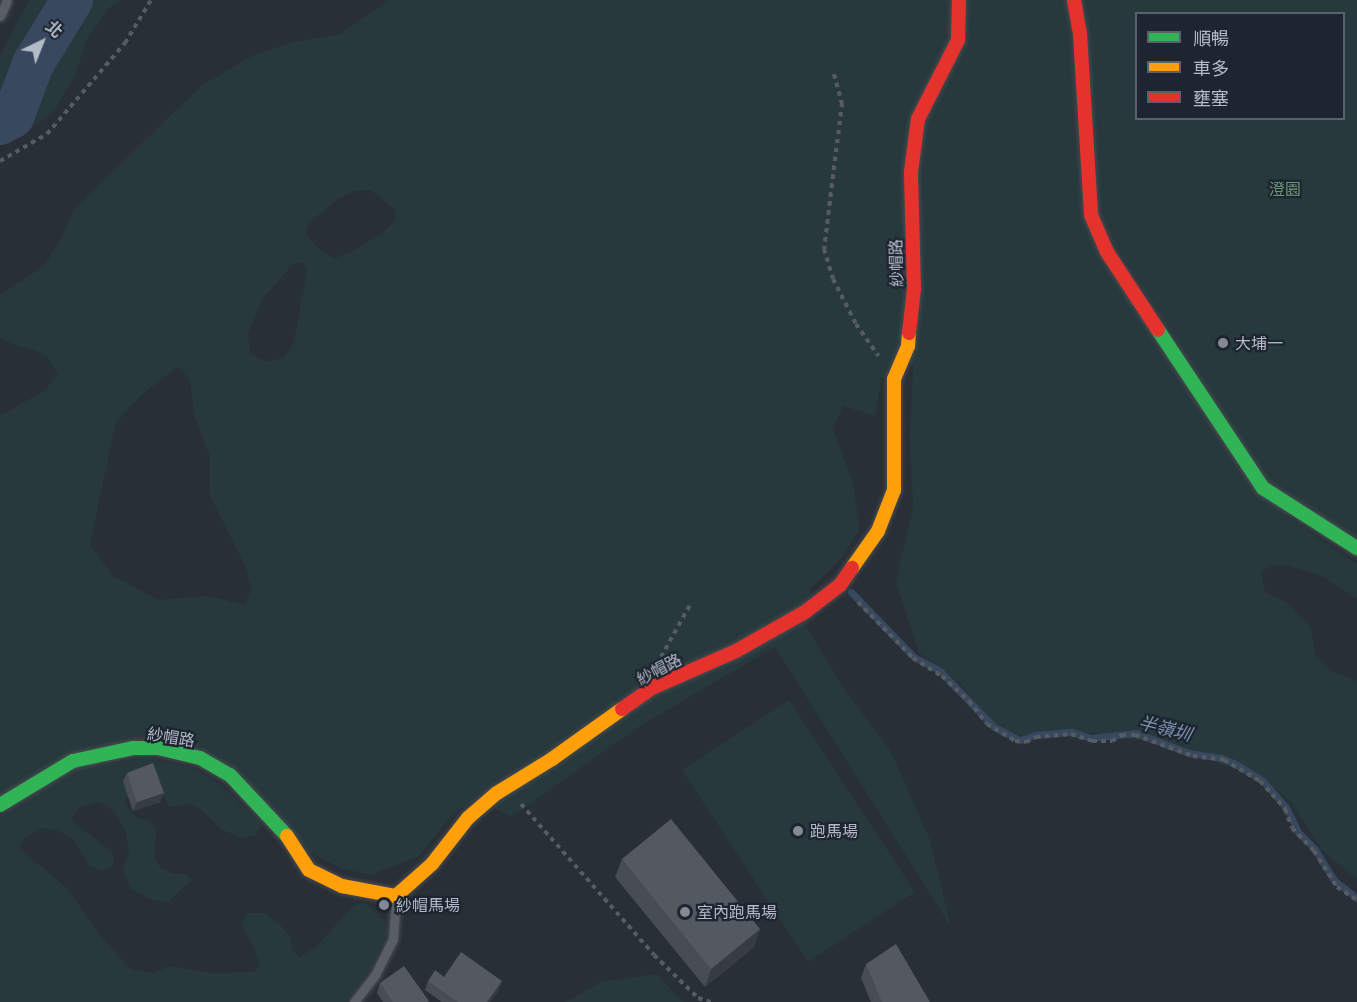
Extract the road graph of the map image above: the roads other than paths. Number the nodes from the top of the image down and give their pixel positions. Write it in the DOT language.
graph roads {
  1 [pos="8,0"];
  2 [pos="959,0"];
  3 [pos="1074,0"];
  4 [pos="0,16"];
  5 [pos="1357,548"];
  6 [pos="0,806"];
  7 [pos="396,896"];
  8 [pos="354,1002"];
  1 -- 4 [label="lane"];
  2 -- 7 [label="street, 紗帽路"];
  3 -- 5 [label="street"];
  6 -- 7 [label="street, 紗帽路"];
  7 -- 8 [label="lane"];
}
